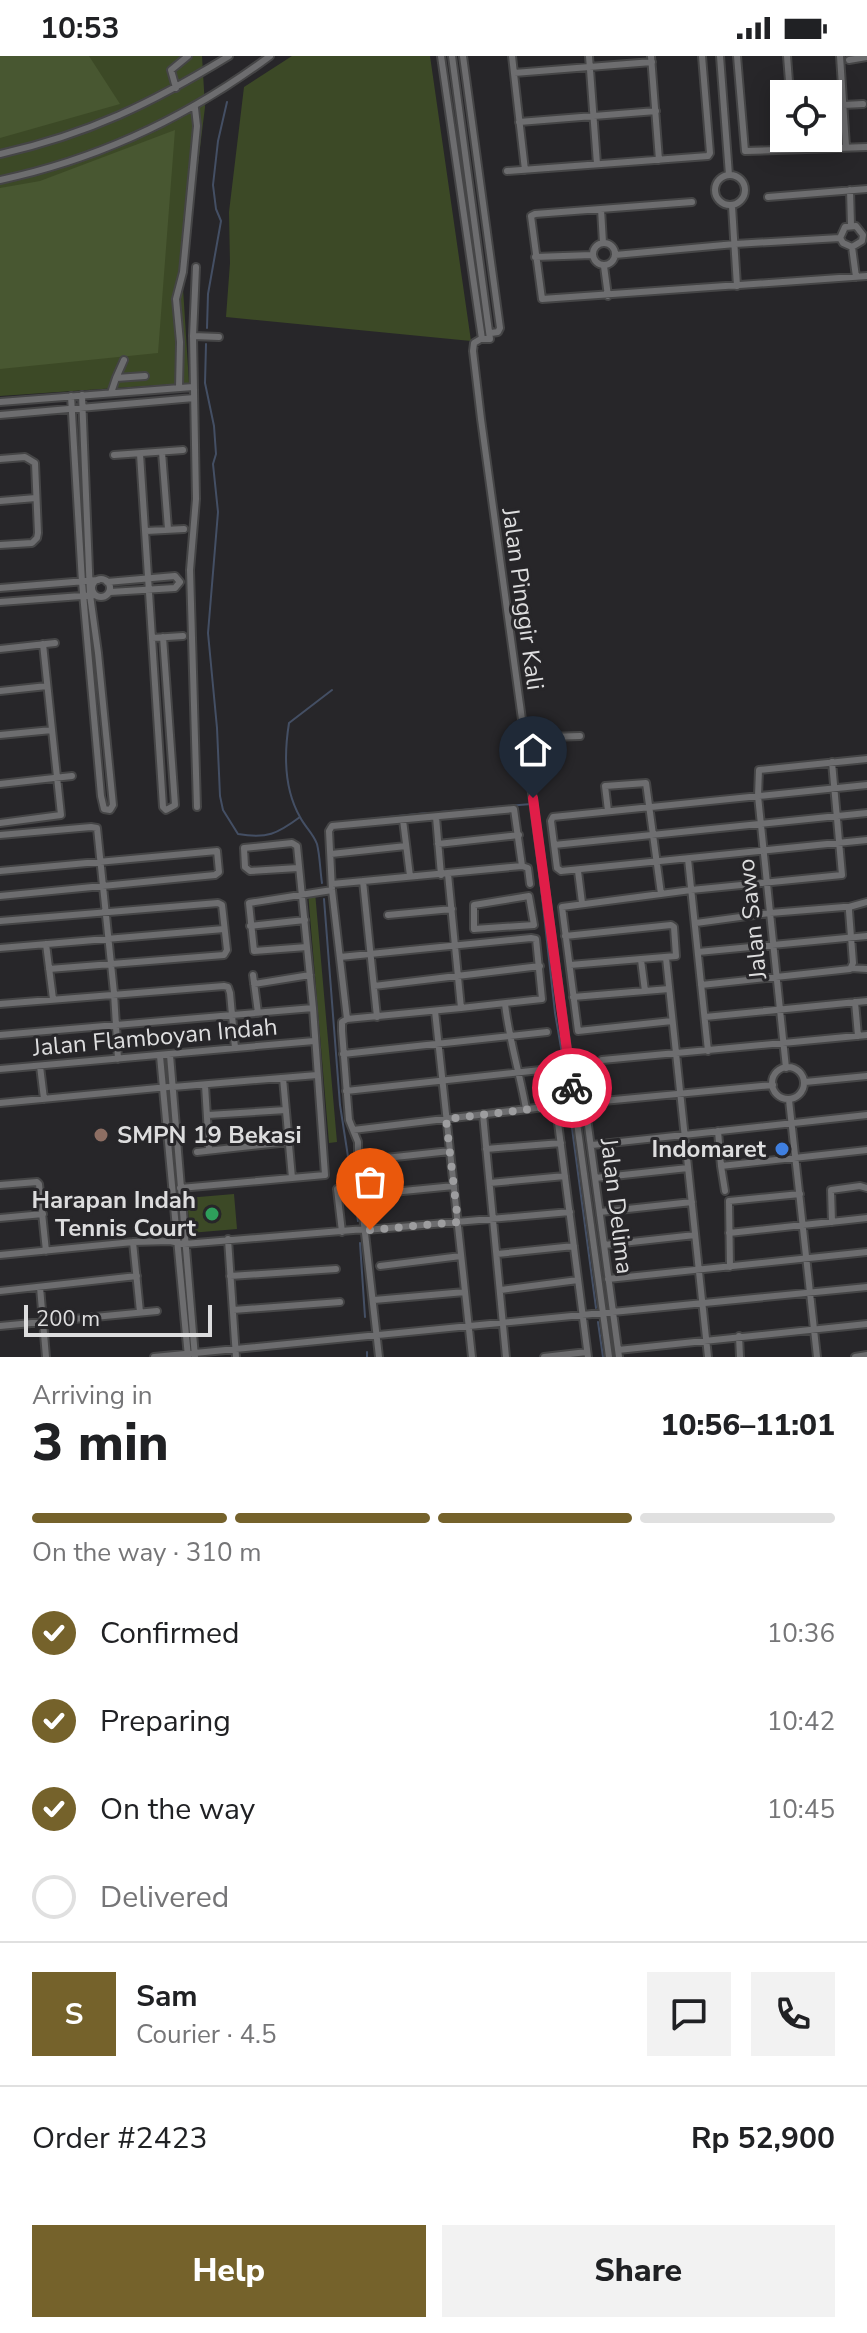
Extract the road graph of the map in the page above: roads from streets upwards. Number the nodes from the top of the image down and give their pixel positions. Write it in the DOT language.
graph roads {
  1 [pos="188,56"];
  2 [pos="229,56"];
  3 [pos="270,56"];
  4 [pos="441,56"];
  5 [pos="452,56"];
  6 [pos="463,56"];
  7 [pos="512,56"];
  8 [pos="589,56"];
  9 [pos="702,56"];
  10 [pos="720,56"];
  11 [pos="737,56"];
  12 [pos="787,56"];
  13 [pos="840,56"];
  14 [pos="867,57"];
  15 [pos="652,59"];
  16 [pos="849,60"];
  17 [pos="590,67"];
  18 [pos="514,73"];
  19 [pos="789,80"];
  20 [pos="841,80"];
  21 [pos="176,88"];
  22 [pos="842,96"];
  23 [pos="863,104"];
  24 [pos="843,105"];
  25 [pos="195,108"];
  26 [pos="656,111"];
  27 [pos="593,116"];
  28 [pos="519,122"];
  29 [pos="842,146"];
  30 [pos="846,146"];
  31 [pos="867,147"];
  32 [pos="770,150"];
  33 [pos="0,154"];
  34 [pos="659,160"];
  35 [pos="597,164"];
  36 [pos="525,170"];
  37 [pos="507,171"];
  38 [pos="729,175"];
  39 [pos="0,180"];
  40 [pos="867,189"];
  41 [pos="850,190"];
  42 [pos="768,197"];
  43 [pos="692,202"];
  44 [pos="732,206"];
  45 [pos="601,209"];
  46 [pos="851,225"];
  47 [pos="865,235"];
  48 [pos="840,238"];
  49 [pos="603,243"];
  50 [pos="735,244"];
  51 [pos="852,247"];
  52 [pos="592,255"];
  53 [pos="615,255"];
  54 [pos="535,257"];
  55 [pos="604,266"];
  56 [pos="196,267"];
  57 [pos="867,276"];
  58 [pos="856,277"];
  59 [pos="737,286"];
  60 [pos="608,296"];
  61 [pos="491,333"];
  62 [pos="193,336"];
  63 [pos="219,337"];
  64 [pos="479,340"];
  65 [pos="124,360"];
  66 [pos="145,376"];
  67 [pos="116,378"];
  68 [pos="193,387"];
  69 [pos="179,388"];
  70 [pos="111,393"];
  71 [pos="82,395"];
  72 [pos="71,396"];
  73 [pos="194,398"];
  74 [pos="0,402"];
  75 [pos="82,407"];
  76 [pos="72,408"];
  77 [pos="0,415"];
  78 [pos="183,450"];
  79 [pos="162,452"];
  80 [pos="140,454"];
  81 [pos="114,455"];
  82 [pos="0,459"];
  83 [pos="36,498"];
  84 [pos="0,501"];
  85 [pos="168,529"];
  86 [pos="184,529"];
  87 [pos="146,531"];
  88 [pos="0,545"];
  89 [pos="148,578"];
  90 [pos="98,580"];
  91 [pos="129,580"];
  92 [pos="86,582"];
  93 [pos="107,582"];
  94 [pos="0,588"];
  95 [pos="149,589"];
  96 [pos="130,591"];
  97 [pos="110,592"];
  98 [pos="90,595"];
  99 [pos="0,602"];
  100 [pos="183,636"];
  101 [pos="163,637"];
  102 [pos="152,638"];
  103 [pos="55,643"];
  104 [pos="43,644"];
  105 [pos="0,649"];
  106 [pos="47,686"];
  107 [pos="0,691"];
  108 [pos="52,730"];
  109 [pos="0,735"];
  110 [pos="580,736"];
  111 [pos="527,757"];
  112 [pos="867,759"];
  113 [pos="832,762"];
  114 [pos="72,776"];
  115 [pos="57,778"];
  116 [pos="0,784"];
  117 [pos="867,785"];
  118 [pos="835,788"];
  119 [pos="758,796"];
  120 [pos="197,807"];
  121 [pos="650,808"];
  122 [pos="608,811"];
  123 [pos="867,813"];
  124 [pos="838,816"];
  125 [pos="436,817"];
  126 [pos="403,820"];
  127 [pos="0,823"];
  128 [pos="761,823"];
  129 [pos="0,835"];
  130 [pos="519,835"];
  131 [pos="654,835"];
  132 [pos="867,840"];
  133 [pos="840,843"];
  134 [pos="438,844"];
  135 [pos="554,845"];
  136 [pos="406,846"];
  137 [pos="764,851"];
  138 [pos="331,854"];
  139 [pos="688,859"];
  140 [pos="102,861"];
  141 [pos="657,862"];
  142 [pos="522,866"];
  143 [pos="298,868"];
  144 [pos="0,871"];
  145 [pos="578,871"];
  146 [pos="445,875"];
  147 [pos="410,876"];
  148 [pos="363,881"];
  149 [pos="767,882"];
  150 [pos="530,884"];
  151 [pos="104,886"];
  152 [pos="330,888"];
  153 [pos="693,890"];
  154 [pos="302,893"];
  155 [pos="661,894"];
  156 [pos="0,896"];
  157 [pos="867,902"];
  158 [pos="582,903"];
  159 [pos="849,907"];
  160 [pos="452,909"];
  161 [pos="107,910"];
  162 [pos="770,913"];
  163 [pos="388,915"];
  164 [pos="473,918"];
  165 [pos="305,920"];
  166 [pos="453,920"];
  167 [pos="0,921"];
  168 [pos="696,923"];
  169 [pos="250,926"];
  170 [pos="224,929"];
  171 [pos="565,936"];
  172 [pos="867,936"];
  173 [pos="851,937"];
  174 [pos="109,939"];
  175 [pos="46,944"];
  176 [pos="455,945"];
  177 [pos="773,945"];
  178 [pos="307,947"];
  179 [pos="0,948"];
  180 [pos="698,952"];
  181 [pos="370,953"];
  182 [pos="340,957"];
  183 [pos="666,958"];
  184 [pos="641,960"];
  185 [pos="111,964"];
  186 [pos="570,965"];
  187 [pos="540,966"];
  188 [pos="851,968"];
  189 [pos="49,969"];
  190 [pos="867,969"];
  191 [pos="253,975"];
  192 [pos="310,975"];
  193 [pos="459,976"];
  194 [pos="776,978"];
  195 [pos="254,984"];
  196 [pos="701,985"];
  197 [pos="374,986"];
  198 [pos="669,989"];
  199 [pos="645,991"];
  200 [pos="114,993"];
  201 [pos="573,997"];
  202 [pos="53,999"];
  203 [pos="867,1001"];
  204 [pos="855,1002"];
  205 [pos="0,1004"];
  206 [pos="505,1004"];
  207 [pos="313,1008"];
  208 [pos="461,1008"];
  209 [pos="780,1009"];
  210 [pos="435,1011"];
  211 [pos="258,1013"];
  212 [pos="232,1016"];
  213 [pos="377,1017"];
  214 [pos="705,1017"];
  215 [pos="347,1019"];
  216 [pos="672,1021"];
  217 [pos="116,1026"];
  218 [pos="547,1032"];
  219 [pos="0,1035"];
  220 [pos="867,1035"];
  221 [pos="858,1036"];
  222 [pos="508,1037"];
  223 [pos="314,1041"];
  224 [pos="438,1044"];
  225 [pos="783,1044"];
  226 [pos="235,1048"];
  227 [pos="708,1051"];
  228 [pos="343,1054"];
  229 [pos="675,1054"];
  230 [pos="170,1055"];
  231 [pos="160,1056"];
  232 [pos="118,1059"];
  233 [pos="602,1060"];
  234 [pos="40,1066"];
  235 [pos="786,1068"];
  236 [pos="0,1069"];
  237 [pos="550,1069"];
  238 [pos="520,1073"];
  239 [pos="317,1075"];
  240 [pos="867,1076"];
  241 [pos="283,1078"];
  242 [pos="442,1081"];
  243 [pos="805,1082"];
  244 [pos="205,1085"];
  245 [pos="773,1085"];
  246 [pos="163,1087"];
  247 [pos="173,1087"];
  248 [pos="346,1091"];
  249 [pos="679,1094"];
  250 [pos="44,1099"];
  251 [pos="789,1100"];
  252 [pos="0,1103"];
  253 [pos="585,1103"];
  254 [pos="566,1105"];
  255 [pos="526,1109"];
  256 [pos="286,1110"];
  257 [pos="483,1114"];
  258 [pos="208,1115"];
  259 [pos="866,1115"];
  260 [pos="446,1119"];
  261 [pos="792,1123"];
  262 [pos="867,1125"];
  263 [pos="353,1130"];
  264 [pos="718,1131"];
  265 [pos="683,1135"];
  266 [pos="289,1142"];
  267 [pos="561,1143"];
  268 [pos="592,1145"];
  269 [pos="486,1149"];
  270 [pos="209,1150"];
  271 [pos="867,1150"];
  272 [pos="450,1151"];
  273 [pos="197,1152"];
  274 [pos="795,1158"];
  275 [pos="358,1161"];
  276 [pos="721,1166"];
  277 [pos="688,1168"];
  278 [pos="565,1176"];
  279 [pos="292,1178"];
  280 [pos="595,1178"];
  281 [pos="490,1183"];
  282 [pos="0,1185"];
  283 [pos="454,1186"];
  284 [pos="180,1188"];
  285 [pos="867,1188"];
  286 [pos="337,1189"];
  287 [pos="725,1191"];
  288 [pos="800,1194"];
  289 [pos="362,1195"];
  290 [pos="692,1202"];
  291 [pos="570,1212"];
  292 [pos="600,1212"];
  293 [pos="43,1214"];
  294 [pos="0,1218"];
  295 [pos="867,1218"];
  296 [pos="492,1220"];
  297 [pos="458,1222"];
  298 [pos="832,1222"];
  299 [pos="804,1225"];
  300 [pos="365,1230"];
  301 [pos="346,1231"];
  302 [pos="729,1233"];
  303 [pos="695,1235"];
  304 [pos="228,1239"];
  305 [pos="133,1242"];
  306 [pos="176,1242"];
  307 [pos="184,1244"];
  308 [pos="604,1245"];
  309 [pos="574,1246"];
  310 [pos="46,1251"];
  311 [pos="867,1252"];
  312 [pos="497,1254"];
  313 [pos="0,1255"];
  314 [pos="461,1256"];
  315 [pos="806,1259"];
  316 [pos="380,1266"];
  317 [pos="730,1267"];
  318 [pos="336,1269"];
  319 [pos="698,1270"];
  320 [pos="137,1276"];
  321 [pos="230,1276"];
  322 [pos="608,1279"];
  323 [pos="578,1280"];
  324 [pos="40,1287"];
  325 [pos="867,1287"];
  326 [pos="501,1290"];
  327 [pos="0,1291"];
  328 [pos="465,1292"];
  329 [pos="809,1292"];
  330 [pos="374,1300"];
  331 [pos="340,1302"];
  332 [pos="702,1303"];
  333 [pos="233,1310"];
  334 [pos="157,1311"];
  335 [pos="140,1312"];
  336 [pos="602,1314"];
  337 [pos="583,1316"];
  338 [pos="42,1322"];
  339 [pos="503,1324"];
  340 [pos="867,1324"];
  341 [pos="0,1326"];
  342 [pos="469,1327"];
  343 [pos="814,1329"];
  344 [pos="378,1336"];
  345 [pos="739,1336"];
  346 [pos="706,1339"];
  347 [pos="618,1353"];
  348 [pos="236,1354"];
  349 [pos="587,1355"];
  350 [pos="867,1355"];
  351 [pos="191,1356"];
  352 [pos="46,1357"];
  353 [pos="154,1357"];
  354 [pos="379,1357"];
  355 [pos="472,1357"];
  356 [pos="506,1357"];
  357 [pos="544,1357"];
  358 [pos="609,1357"];
  359 [pos="708,1357"];
  360 [pos="740,1357"];
  361 [pos="817,1357"];
  362 [pos="855,1357"];
  1 -- 21 [label="street"];
  2 -- 21 [label="street"];
  3 -- 25 [label="street"];
  4 -- 61 [label="street"];
  5 -- 61 [label="street"];
  6 -- 61 [label="street"];
  7 -- 18 [label="street"];
  8 -- 17 [label="street"];
  9 -- 34 [label="street"];
  10 -- 38 [label="street"];
  11 -- 32 [label="street"];
  12 -- 19 [label="street"];
  13 -- 20 [label="street"];
  14 -- 16 [label="street"];
  15 -- 17 [label="street"];
  15 -- 26 [label="street"];
  17 -- 18 [label="street"];
  17 -- 27 [label="street"];
  18 -- 28 [label="street"];
  21 -- 33 [label="street"];
  22 -- 24 [label="street"];
  23 -- 24 [label="street"];
  24 -- 30 [label="street"];
  25 -- 39 [label="street"];
  25 -- 69 [label="street"];
  26 -- 27 [label="street"];
  26 -- 34 [label="street"];
  27 -- 28 [label="street"];
  27 -- 35 [label="street"];
  28 -- 36 [label="street"];
  29 -- 30 [label="street"];
  30 -- 31 [label="street"];
  34 -- 35 [label="street"];
  35 -- 36 [label="street"];
  36 -- 37 [label="street"];
  38 -- 44 [label="street"];
  38 -- 44 [label="street"];
  40 -- 41 [label="street"];
  41 -- 42 [label="street"];
  41 -- 46 [label="street"];
  43 -- 45 [label="street"];
  44 -- 50 [label="street"];
  45 -- 49 [label="street"];
  45 -- 54 [label="street"];
  46 -- 47 [label="street"];
  46 -- 48 [label="street"];
  47 -- 51 [label="street"];
  48 -- 50 [label="street"];
  48 -- 51 [label="street"];
  49 -- 52 [label="street"];
  49 -- 53 [label="street"];
  50 -- 53 [label="street"];
  50 -- 59 [label="street"];
  51 -- 58 [label="street"];
  52 -- 54 [label="street"];
  52 -- 55 [label="street"];
  53 -- 55 [label="street"];
  54 -- 60 [label="street"];
  55 -- 60 [label="street"];
  56 -- 62 [label="street"];
  57 -- 58 [label="street"];
  58 -- 59 [label="street"];
  59 -- 60 [label="street"];
  62 -- 63 [label="street"];
  62 -- 68 [label="street"];
  64 -- 111 [label="street, Jalan Pinggir Kali"];
  65 -- 67 [label="street"];
  66 -- 67 [label="street"];
  67 -- 70 [label="street"];
  68 -- 69 [label="street"];
  68 -- 73 [label="street"];
  69 -- 70 [label="street"];
  70 -- 71 [label="street"];
  71 -- 72 [label="street"];
  71 -- 75 [label="street"];
  72 -- 74 [label="street"];
  72 -- 76 [label="street"];
  73 -- 75 [label="street"];
  73 -- 120 [label="street"];
  75 -- 76 [label="street"];
  75 -- 92 [label="street"];
  76 -- 77 [label="street"];
  76 -- 92 [label="street"];
  78 -- 79 [label="street"];
  79 -- 80 [label="street"];
  79 -- 85 [label="street"];
  80 -- 81 [label="street"];
  80 -- 87 [label="street"];
  82 -- 83 [label="street"];
  83 -- 84 [label="street"];
  83 -- 88 [label="street"];
  85 -- 86 [label="street"];
  85 -- 87 [label="street"];
  87 -- 89 [label="street"];
  89 -- 91 [label="street"];
  89 -- 95 [label="street"];
  89 -- 95 [label="street"];
  90 -- 92 [label="street"];
  90 -- 93 [label="street"];
  90 -- 98 [label="street"];
  91 -- 93 [label="street"];
  91 -- 96 [label="street"];
  92 -- 94 [label="street"];
  92 -- 98 [label="street"];
  93 -- 97 [label="street"];
  95 -- 96 [label="street"];
  95 -- 102 [label="street"];
  96 -- 97 [label="street"];
  97 -- 98 [label="street"];
  98 -- 98 [label="street"];
  98 -- 99 [label="street"];
  100 -- 101 [label="street"];
  101 -- 102 [label="street"];
  101 -- 102 [label="street"];
  103 -- 104 [label="street"];
  104 -- 105 [label="street"];
  104 -- 106 [label="street"];
  106 -- 107 [label="street"];
  106 -- 108 [label="street"];
  108 -- 109 [label="street"];
  108 -- 115 [label="street"];
  110 -- 111 [label="street"];
  111 -- 254 [label="street, Jalan Pinggir Kali"];
  112 -- 113 [label="street"];
  113 -- 118 [label="street"];
  113 -- 119 [label="street, Jalan Sawo"];
  114 -- 115 [label="street"];
  115 -- 116 [label="street"];
  115 -- 127 [label="street"];
  117 -- 118 [label="street"];
  118 -- 119 [label="street"];
  118 -- 124 [label="street"];
  119 -- 121 [label="street"];
  119 -- 128 [label="street, Jalan Sawo"];
  121 -- 122 [label="street"];
  121 -- 122 [label="street"];
  121 -- 131 [label="street"];
  122 -- 135 [label="street"];
  123 -- 124 [label="street"];
  124 -- 128 [label="street"];
  124 -- 133 [label="street"];
  125 -- 126 [label="street"];
  125 -- 130 [label="street"];
  125 -- 134 [label="street"];
  126 -- 136 [label="street"];
  126 -- 138 [label="street"];
  128 -- 131 [label="street"];
  128 -- 137 [label="street, Jalan Sawo"];
  129 -- 140 [label="street"];
  130 -- 134 [label="street"];
  130 -- 142 [label="street"];
  131 -- 135 [label="street"];
  131 -- 141 [label="street"];
  132 -- 133 [label="street"];
  133 -- 137 [label="street"];
  133 -- 149 [label="street"];
  134 -- 146 [label="street"];
  135 -- 145 [label="street"];
  136 -- 138 [label="street"];
  136 -- 147 [label="street"];
  137 -- 139 [label="street"];
  137 -- 149 [label="street, Jalan Sawo"];
  138 -- 152 [label="street"];
  139 -- 141 [label="street"];
  139 -- 153 [label="street"];
  140 -- 144 [label="street"];
  140 -- 151 [label="street"];
  140 -- 151 [label="street"];
  141 -- 145 [label="street"];
  141 -- 155 [label="street"];
  142 -- 146 [label="street"];
  142 -- 150 [label="street"];
  143 -- 143 [label="street"];
  143 -- 154 [label="street"];
  145 -- 158 [label="street"];
  146 -- 147 [label="street"];
  146 -- 160 [label="street"];
  147 -- 148 [label="street"];
  148 -- 152 [label="street"];
  148 -- 181 [label="street"];
  149 -- 153 [label="street"];
  149 -- 162 [label="street, Jalan Sawo"];
  151 -- 156 [label="street"];
  151 -- 161 [label="street"];
  152 -- 154 [label="street"];
  152 -- 182 [label="street"];
  153 -- 155 [label="street"];
  153 -- 168 [label="street"];
  154 -- 165 [label="street"];
  154 -- 169 [label="street"];
  155 -- 158 [label="street"];
  157 -- 159 [label="street"];
  158 -- 171 [label="street"];
  159 -- 162 [label="street"];
  159 -- 173 [label="street"];
  160 -- 163 [label="street"];
  160 -- 166 [label="street"];
  161 -- 167 [label="street"];
  161 -- 170 [label="street"];
  161 -- 174 [label="street"];
  162 -- 168 [label="street"];
  162 -- 177 [label="street, Jalan Sawo"];
  164 -- 164 [label="street"];
  164 -- 166 [label="street"];
  165 -- 169 [label="street"];
  165 -- 178 [label="street"];
  166 -- 176 [label="street"];
  168 -- 180 [label="street"];
  169 -- 178 [label="street"];
  170 -- 174 [label="street"];
  170 -- 185 [label="street"];
  171 -- 183 [label="street"];
  171 -- 186 [label="street"];
  172 -- 173 [label="street"];
  173 -- 177 [label="street"];
  173 -- 188 [label="street"];
  174 -- 175 [label="street"];
  174 -- 185 [label="street"];
  175 -- 179 [label="street"];
  175 -- 189 [label="street"];
  176 -- 181 [label="street"];
  176 -- 187 [label="street"];
  176 -- 193 [label="street"];
  177 -- 180 [label="street"];
  177 -- 194 [label="street, Jalan Sawo"];
  178 -- 192 [label="street"];
  180 -- 196 [label="street"];
  181 -- 182 [label="street"];
  181 -- 197 [label="street"];
  182 -- 215 [label="street"];
  183 -- 184 [label="street"];
  183 -- 198 [label="street"];
  184 -- 186 [label="street"];
  184 -- 199 [label="street"];
  185 -- 189 [label="street"];
  185 -- 200 [label="street"];
  186 -- 201 [label="street"];
  187 -- 193 [label="street"];
  187 -- 206 [label="street"];
  188 -- 190 [label="street"];
  188 -- 194 [label="street"];
  189 -- 202 [label="street"];
  191 -- 195 [label="street"];
  192 -- 195 [label="street"];
  192 -- 207 [label="street"];
  193 -- 197 [label="street"];
  193 -- 208 [label="street"];
  194 -- 196 [label="street"];
  194 -- 209 [label="street, Jalan Sawo"];
  195 -- 211 [label="street"];
  196 -- 214 [label="street"];
  197 -- 213 [label="street"];
  198 -- 199 [label="street"];
  198 -- 216 [label="street"];
  199 -- 201 [label="street"];
  200 -- 202 [label="street"];
  200 -- 212 [label="street"];
  200 -- 217 [label="street"];
  201 -- 216 [label="street"];
  202 -- 205 [label="street"];
  203 -- 204 [label="street"];
  204 -- 209 [label="street"];
  204 -- 221 [label="street"];
  206 -- 208 [label="street"];
  206 -- 222 [label="street"];
  207 -- 211 [label="street"];
  207 -- 223 [label="street"];
  208 -- 210 [label="street"];
  209 -- 214 [label="street"];
  209 -- 225 [label="street, Jalan Sawo"];
  210 -- 213 [label="street"];
  210 -- 224 [label="street"];
  211 -- 212 [label="street"];
  212 -- 217 [label="street"];
  212 -- 226 [label="street"];
  213 -- 215 [label="street"];
  214 -- 227 [label="street"];
  215 -- 228 [label="street"];
  216 -- 229 [label="street"];
  217 -- 219 [label="street"];
  217 -- 232 [label="street"];
  218 -- 222 [label="street"];
  220 -- 221 [label="street"];
  221 -- 225 [label="street"];
  222 -- 224 [label="street"];
  222 -- 238 [label="street"];
  223 -- 226 [label="street, Jalan Flamboyan Indah"];
  223 -- 239 [label="street"];
  224 -- 228 [label="street"];
  224 -- 242 [label="street"];
  225 -- 227 [label="street"];
  225 -- 235 [label="street, Jalan Sawo"];
  226 -- 230 [label="street, Jalan Flamboyan Indah"];
  227 -- 229 [label="street"];
  228 -- 248 [label="street"];
  229 -- 233 [label="street"];
  229 -- 249 [label="street"];
  230 -- 231 [label="street, Jalan Flamboyan Indah"];
  230 -- 247 [label="street"];
  231 -- 232 [label="street, Jalan Flamboyan Indah"];
  231 -- 246 [label="street"];
  232 -- 234 [label="street, Jalan Flamboyan Indah"];
  234 -- 236 [label="street, Jalan Flamboyan Indah"];
  234 -- 250 [label="street"];
  235 -- 243 [label="street"];
  235 -- 245 [label="street"];
  237 -- 238 [label="street"];
  238 -- 242 [label="street"];
  238 -- 255 [label="street"];
  239 -- 241 [label="street"];
  239 -- 279 [label="street"];
  240 -- 243 [label="street"];
  241 -- 244 [label="street"];
  241 -- 256 [label="street"];
  242 -- 248 [label="street"];
  242 -- 260 [label="street"];
  243 -- 251 [label="street"];
  244 -- 247 [label="street"];
  244 -- 258 [label="street"];
  245 -- 249 [label="street"];
  245 -- 251 [label="street"];
  246 -- 247 [label="street"];
  246 -- 250 [label="street"];
  246 -- 306 [label="street"];
  247 -- 284 [label="street"];
  248 -- 263 [label="street"];
  249 -- 253 [label="street"];
  249 -- 265 [label="street"];
  250 -- 252 [label="street"];
  251 -- 261 [label="street"];
  253 -- 254 [label="street"];
  253 -- 268 [label="street, Jalan Delima"];
  254 -- 255 [label="street"];
  254 -- 267 [label="street"];
  254 -- 336 [label="street"];
  255 -- 257 [label="street"];
  256 -- 258 [label="street"];
  256 -- 266 [label="street"];
  257 -- 260 [label="street"];
  257 -- 269 [label="street"];
  258 -- 270 [label="street"];
  259 -- 261 [label="street"];
  259 -- 262 [label="street"];
  260 -- 263 [label="street"];
  260 -- 272 [label="street"];
  261 -- 264 [label="street"];
  261 -- 274 [label="street"];
  263 -- 275 [label="street"];
  264 -- 265 [label="street"];
  264 -- 276 [label="street"];
  265 -- 268 [label="street"];
  265 -- 277 [label="street"];
  266 -- 270 [label="street"];
  266 -- 279 [label="street"];
  267 -- 269 [label="street"];
  267 -- 278 [label="street"];
  268 -- 280 [label="street, Jalan Delima"];
  269 -- 281 [label="street"];
  270 -- 273 [label="street"];
  271 -- 274 [label="street"];
  272 -- 275 [label="street"];
  272 -- 283 [label="street"];
  274 -- 276 [label="street"];
  274 -- 288 [label="street"];
  275 -- 289 [label="street"];
  276 -- 287 [label="street"];
  277 -- 280 [label="street"];
  277 -- 290 [label="street"];
  278 -- 281 [label="street"];
  278 -- 291 [label="street"];
  279 -- 284 [label="street"];
  280 -- 292 [label="street, Jalan Delima"];
  281 -- 296 [label="street"];
  282 -- 293 [label="street"];
  283 -- 289 [label="street"];
  283 -- 297 [label="street"];
  284 -- 307 [label="street"];
  285 -- 298 [label="street"];
  286 -- 301 [label="street"];
  288 -- 299 [label="street"];
  288 -- 302 [label="street"];
  289 -- 300 [label="street"];
  290 -- 292 [label="street"];
  290 -- 303 [label="street"];
  291 -- 296 [label="street"];
  291 -- 309 [label="street"];
  292 -- 308 [label="street, Jalan Delima"];
  293 -- 294 [label="street"];
  293 -- 310 [label="street"];
  295 -- 298 [label="street"];
  296 -- 297 [label="street"];
  296 -- 312 [label="street"];
  297 -- 300 [label="street"];
  297 -- 314 [label="street"];
  298 -- 299 [label="street"];
  299 -- 302 [label="street"];
  299 -- 315 [label="street"];
  300 -- 301 [label="street"];
  300 -- 330 [label="street"];
  301 -- 304 [label="street"];
  302 -- 317 [label="street"];
  303 -- 308 [label="street"];
  303 -- 319 [label="street"];
  304 -- 307 [label="street"];
  304 -- 321 [label="street"];
  305 -- 306 [label="street"];
  305 -- 310 [label="street"];
  305 -- 320 [label="street"];
  306 -- 307 [label="street"];
  306 -- 351 [label="street"];
  307 -- 351 [label="street"];
  308 -- 322 [label="street, Jalan Delima"];
  309 -- 312 [label="street"];
  309 -- 323 [label="street"];
  310 -- 313 [label="street"];
  311 -- 315 [label="street"];
  312 -- 326 [label="street"];
  314 -- 316 [label="street"];
  314 -- 328 [label="street"];
  315 -- 317 [label="street"];
  315 -- 329 [label="street"];
  317 -- 319 [label="street"];
  318 -- 321 [label="street"];
  319 -- 322 [label="street"];
  319 -- 332 [label="street"];
  320 -- 324 [label="street"];
  320 -- 335 [label="street"];
  321 -- 333 [label="street"];
  322 -- 336 [label="street, Jalan Delima"];
  323 -- 326 [label="street"];
  323 -- 337 [label="street"];
  324 -- 327 [label="street"];
  324 -- 338 [label="street"];
  325 -- 329 [label="street"];
  326 -- 339 [label="street"];
  328 -- 330 [label="street"];
  328 -- 342 [label="street"];
  329 -- 332 [label="street"];
  329 -- 343 [label="street"];
  330 -- 344 [label="street"];
  331 -- 333 [label="street"];
  332 -- 336 [label="street"];
  332 -- 346 [label="street"];
  333 -- 348 [label="street"];
  334 -- 335 [label="street"];
  335 -- 338 [label="street"];
  336 -- 337 [label="street"];
  336 -- 347 [label="street"];
  336 -- 358 [label="street"];
  337 -- 339 [label="street"];
  337 -- 349 [label="street"];
  338 -- 341 [label="street"];
  338 -- 352 [label="street"];
  339 -- 342 [label="street"];
  339 -- 356 [label="street"];
  340 -- 343 [label="street"];
  342 -- 344 [label="street"];
  342 -- 355 [label="street"];
  343 -- 345 [label="street"];
  343 -- 361 [label="street"];
  344 -- 348 [label="street"];
  344 -- 354 [label="street"];
  345 -- 346 [label="street"];
  345 -- 360 [label="street"];
  346 -- 347 [label="street"];
  346 -- 359 [label="street"];
  348 -- 351 [label="street"];
  349 -- 357 [label="street"];
  350 -- 362 [label="street"];
  351 -- 353 [label="street"];
}
